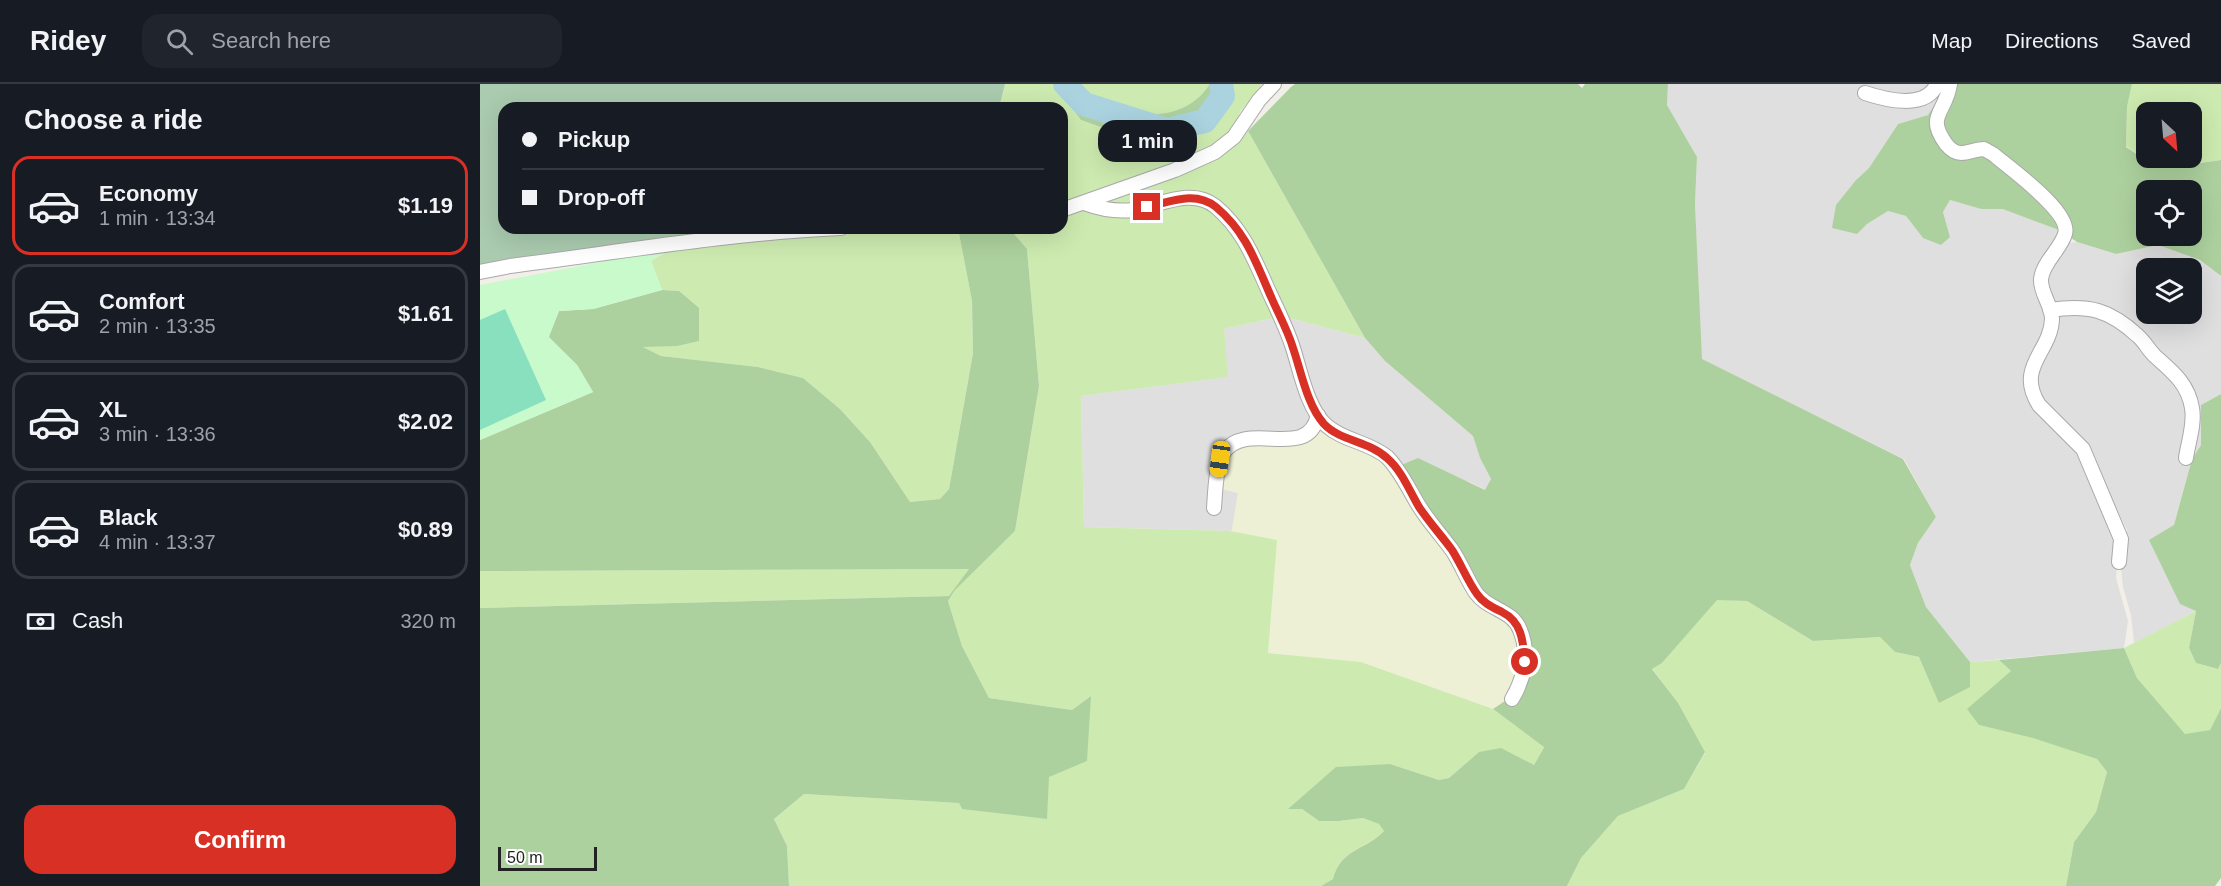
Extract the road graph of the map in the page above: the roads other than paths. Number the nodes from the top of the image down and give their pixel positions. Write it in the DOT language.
graph roads {
  1 [pos="1274,84"];
  2 [pos="1936,84"];
  3 [pos="1950,84"];
  4 [pos="1865,93"];
  5 [pos="1084,203"];
  6 [pos="1068,208"];
  7 [pos="769,234"];
  8 [pos="480,272"];
  9 [pos="2050,310"];
  10 [pos="1318,416"];
  11 [pos="2186,458"];
  12 [pos="1214,508"];
  13 [pos="2119,562"];
  14 [pos="1512,699"];
  1 -- 5 [label="street"];
  2 -- 4 [label="street"];
  3 -- 9 [label="street"];
  5 -- 6 [label="street"];
  5 -- 10 [label="street"];
  7 -- 8 [label="street"];
  9 -- 11 [label="street"];
  9 -- 13 [label="street"];
  10 -- 12 [label="street"];
  10 -- 14 [label="street"];
}
